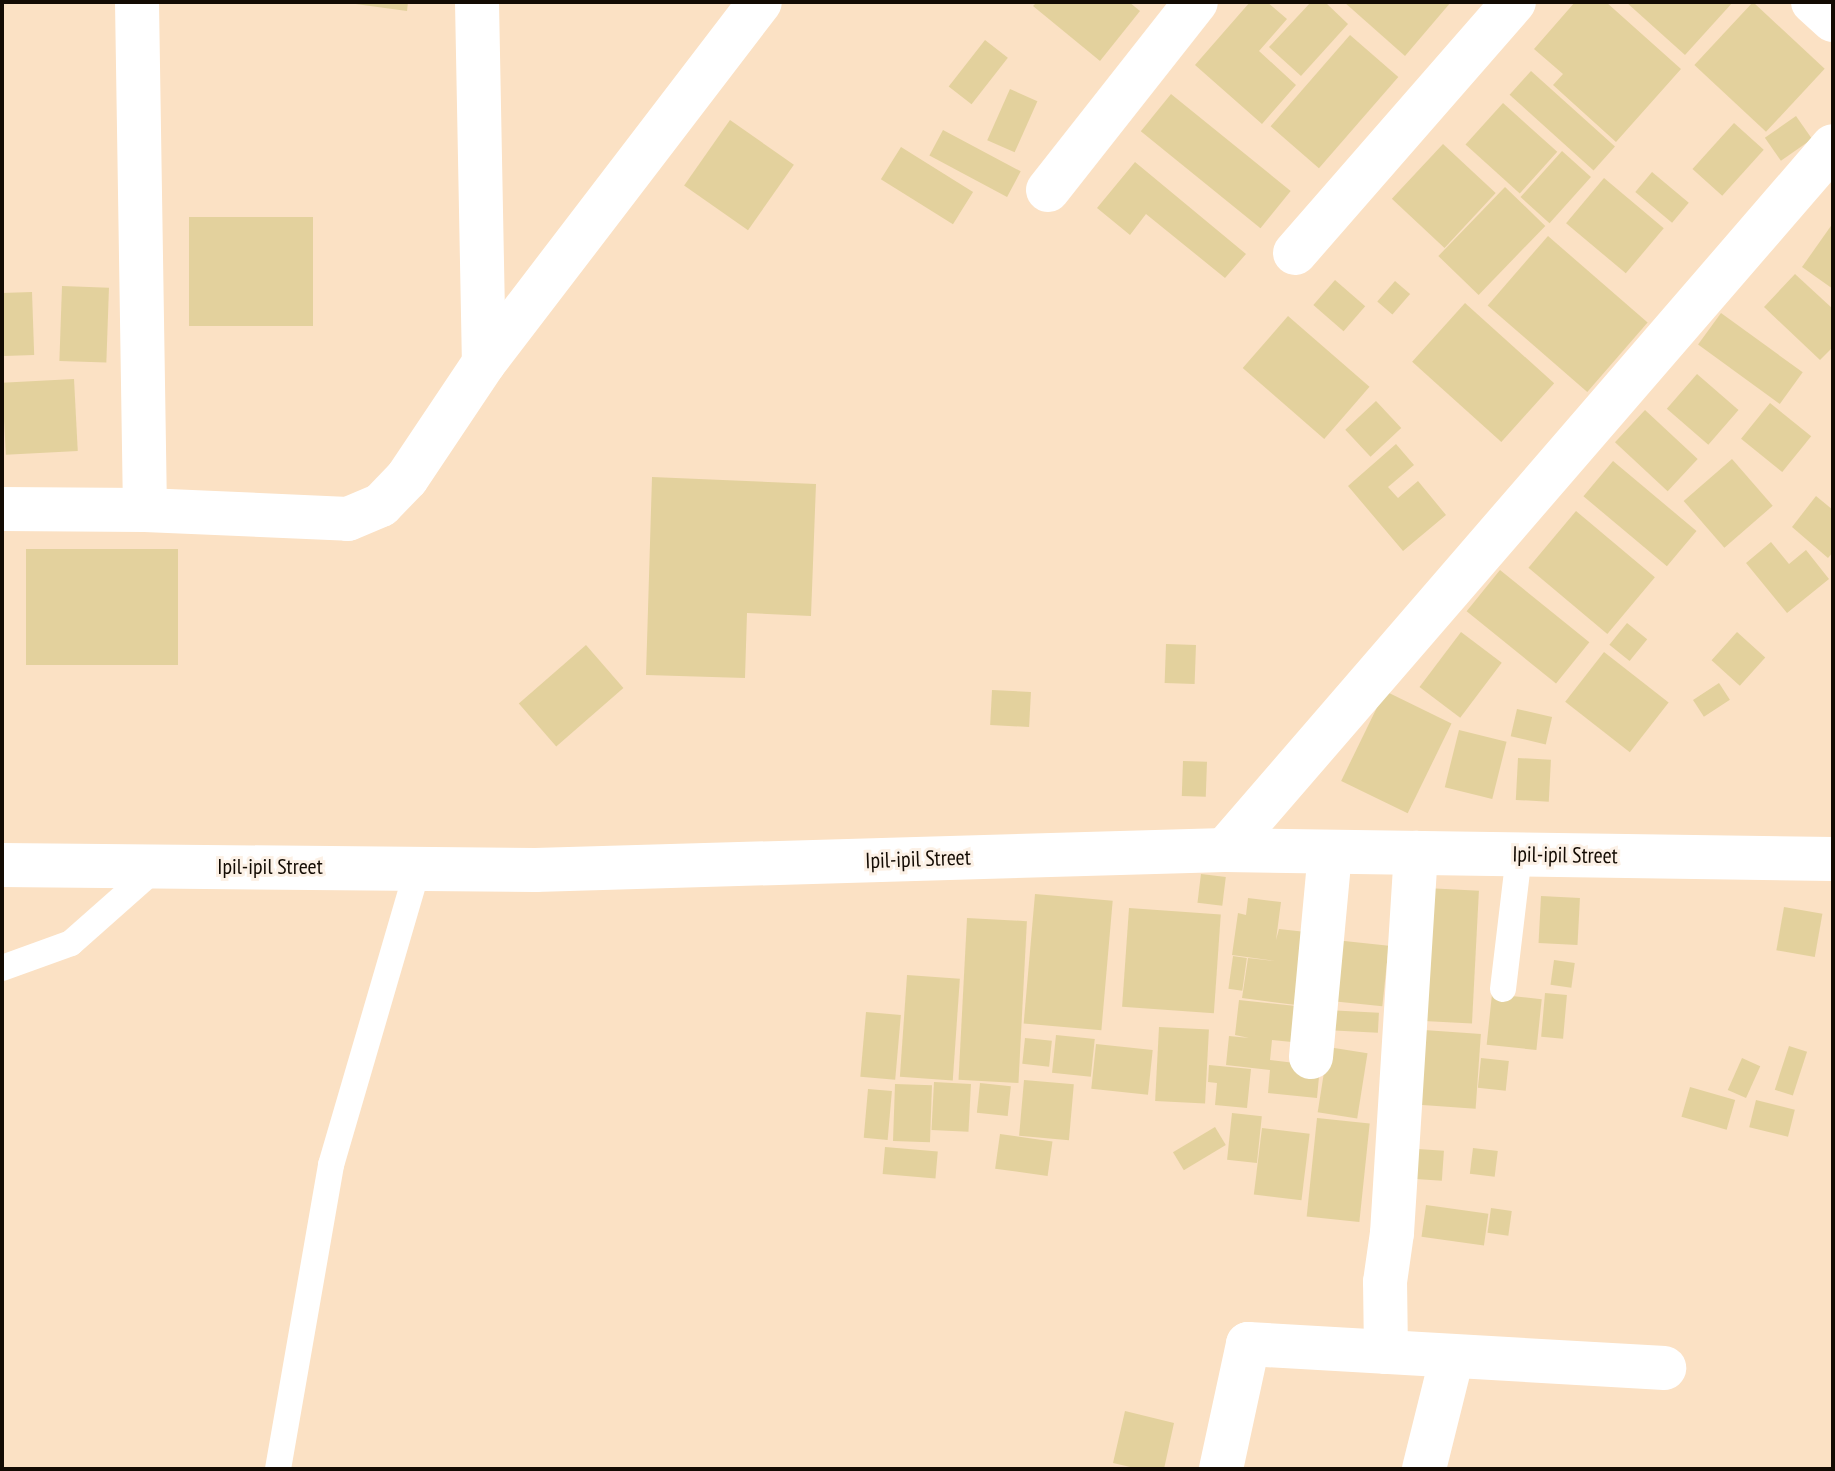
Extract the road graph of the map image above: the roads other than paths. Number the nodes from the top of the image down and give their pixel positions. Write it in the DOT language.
graph roads {
  1 [pos="137,2"];
  2 [pos="477,2"];
  3 [pos="760,2"];
  4 [pos="1196,2"];
  5 [pos="1514,2"];
  6 [pos="1813,2"];
  7 [pos="1833,20"];
  8 [pos="1833,146"];
  9 [pos="1048,190"];
  10 [pos="1295,253"];
  11 [pos="484,363"];
  12 [pos="2,509"];
  13 [pos="145,510"];
  14 [pos="1225,850"];
  15 [pos="1330,852"];
  16 [pos="1416,853"];
  17 [pos="1519,854"];
  18 [pos="1833,859"];
  19 [pos="2,865"];
  20 [pos="158,866"];
  21 [pos="418,868"];
  22 [pos="2,968"];
  23 [pos="1503,989"];
  24 [pos="1311,1057"];
  25 [pos="1386,1352"];
  26 [pos="1452,1357"];
  27 [pos="1664,1368"];
  28 [pos="278,1469"];
  29 [pos="1221,1469"];
  30 [pos="1424,1469"];
  1 -- 13 [label="street"];
  2 -- 11 [label="street"];
  3 -- 11 [label="street"];
  4 -- 9 [label="street"];
  5 -- 10 [label="street"];
  6 -- 7 [label="street"];
  8 -- 14 [label="street"];
  11 -- 13 [label="street"];
  12 -- 13 [label="street"];
  14 -- 15 [label="street, Ipil-ipil Street"];
  14 -- 21 [label="street, Ipil-ipil Street"];
  15 -- 16 [label="street, Ipil-ipil Street"];
  15 -- 24 [label="street"];
  16 -- 17 [label="street, Ipil-ipil Street"];
  16 -- 25 [label="street"];
  17 -- 18 [label="street, Ipil-ipil Street"];
  17 -- 23 [label="lane"];
  19 -- 20 [label="street, Ipil-ipil Street"];
  20 -- 21 [label="street, Ipil-ipil Street"];
  20 -- 22 [label="lane"];
  21 -- 28 [label="lane"];
  25 -- 26 [label="street"];
  25 -- 29 [label="street"];
  26 -- 27 [label="street"];
  26 -- 30 [label="street"];
}
